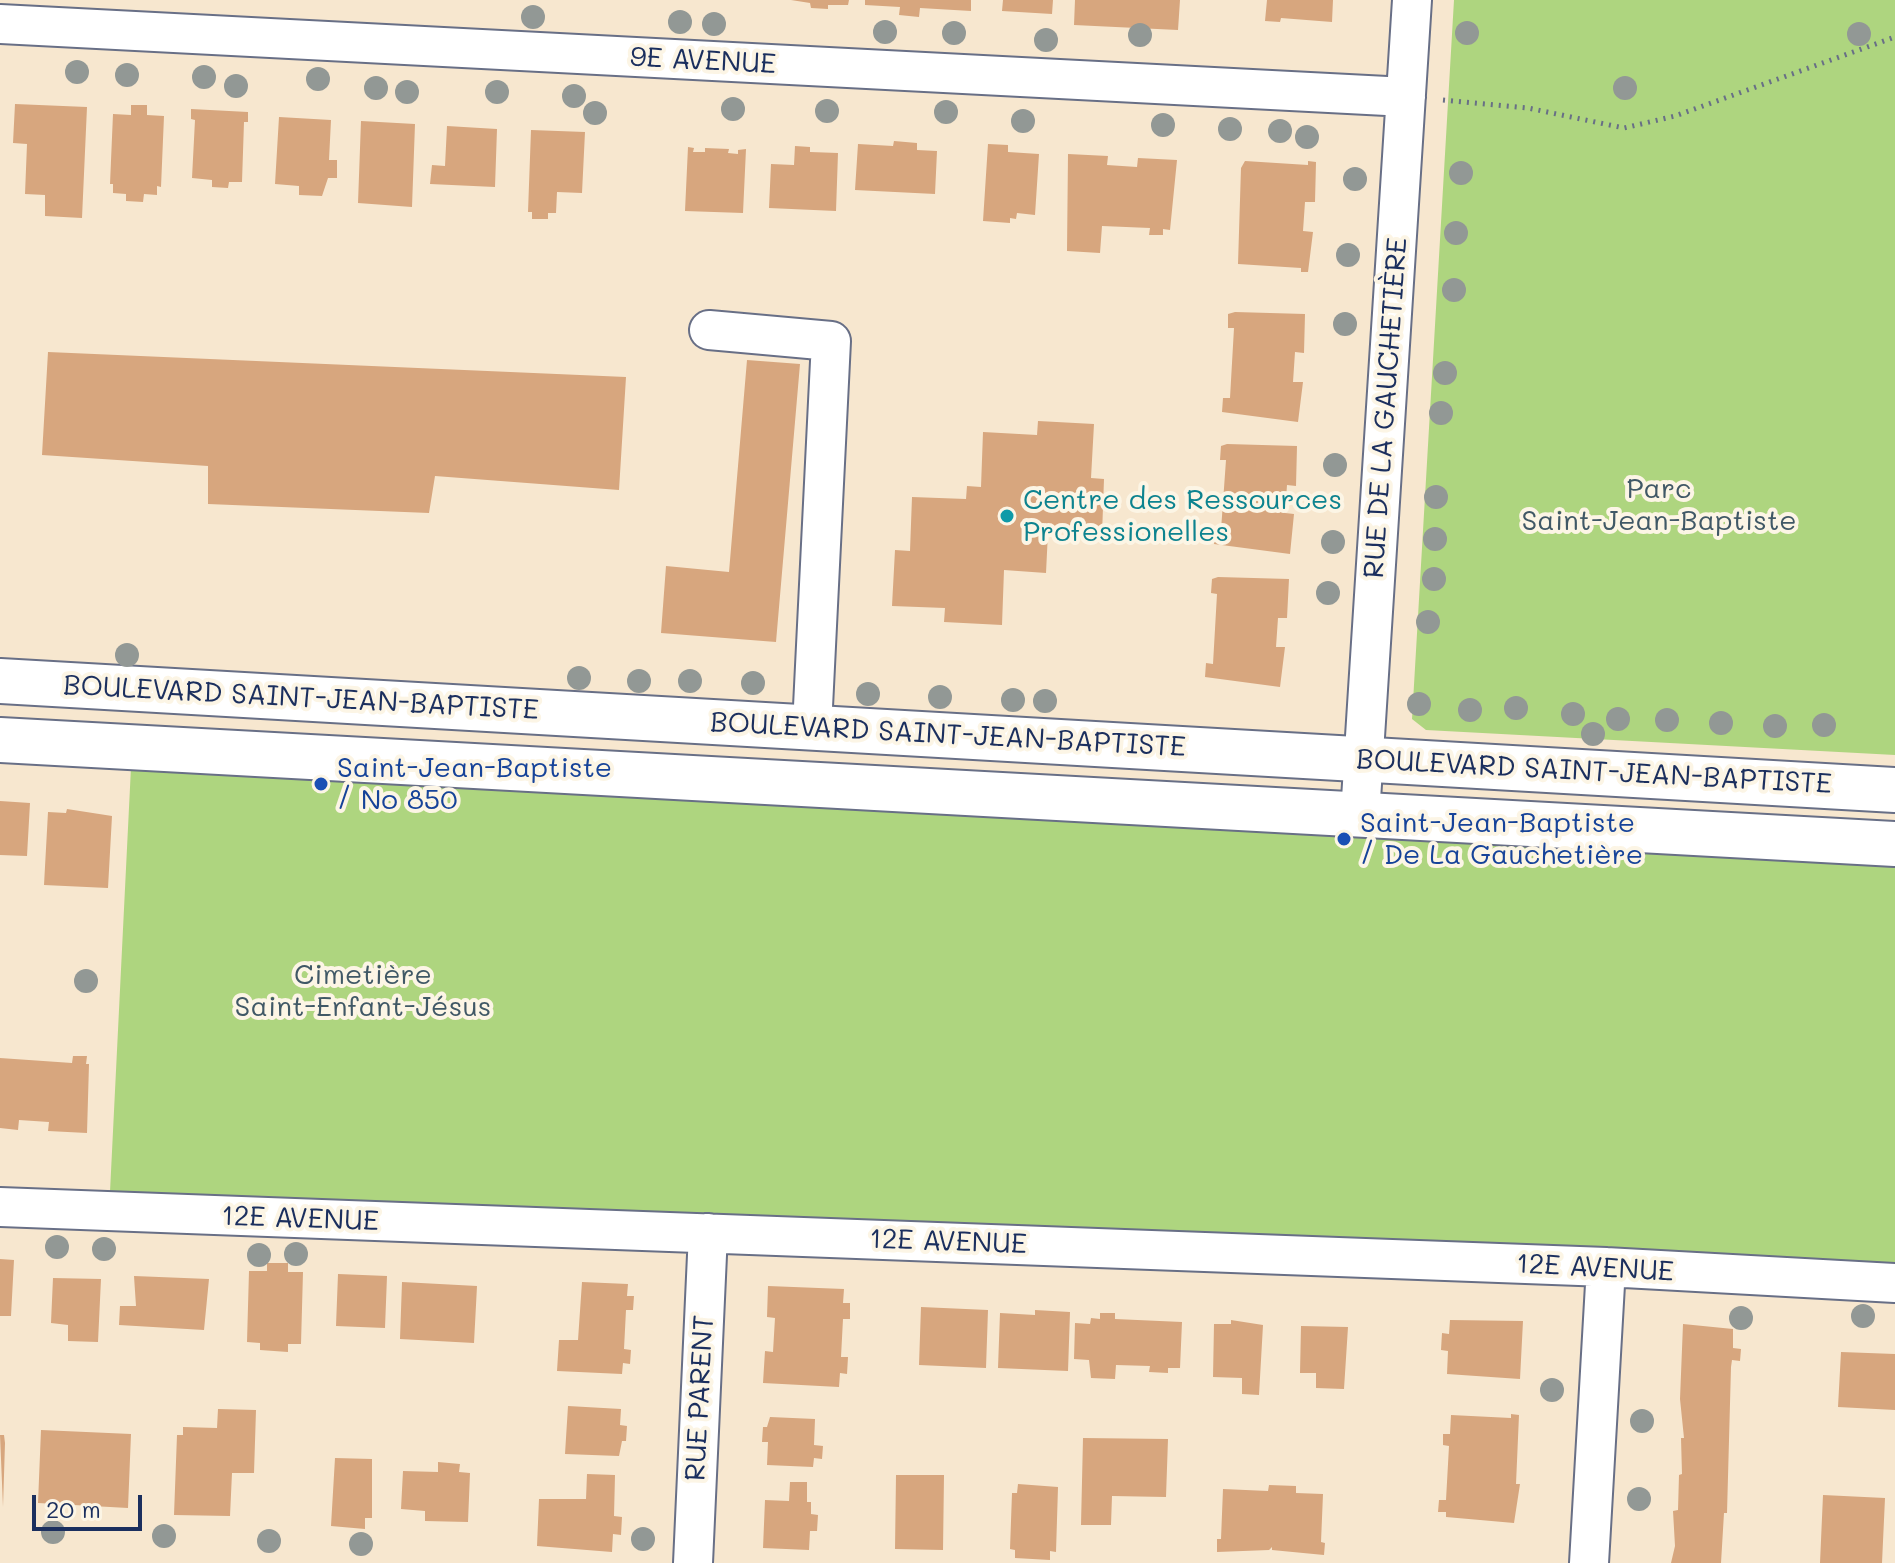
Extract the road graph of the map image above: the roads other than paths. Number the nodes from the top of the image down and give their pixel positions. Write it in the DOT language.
graph roads {
  1 [pos="1412,0"];
  2 [pos="0,24"];
  3 [pos="1406,97"];
  4 [pos="709,330"];
  5 [pos="1,687"];
  6 [pos="812,727"];
  7 [pos="0,740"];
  8 [pos="1364,758"];
  9 [pos="1895,790"];
  10 [pos="1360,815"];
  11 [pos="1895,844"];
  12 [pos="0,1207"];
  13 [pos="708,1233"];
  14 [pos="1606,1267"];
  15 [pos="1895,1283"];
  16 [pos="693,1563"];
  17 [pos="1589,1563"];
  1 -- 3 [label="street, RUE DE LA GAUCHETIÈRE"];
  2 -- 3 [label="street, 9E AVENUE"];
  3 -- 8 [label="street, RUE DE LA GAUCHETIÈRE"];
  4 -- 6 [label="street"];
  5 -- 6 [label="main road, BOULEVARD SAINT-JEAN-BAPTISTE"];
  6 -- 8 [label="main road, BOULEVARD SAINT-JEAN-BAPTISTE"];
  7 -- 10 [label="main road, BOULEVARD SAINT-JEAN-BAPTISTE"];
  8 -- 9 [label="main road, BOULEVARD SAINT-JEAN-BAPTISTE"];
  8 -- 10 [label="street, RUE DE LA GAUCHETIÈRE"];
  10 -- 11 [label="main road, BOULEVARD SAINT-JEAN-BAPTISTE"];
  12 -- 13 [label="street, 12E AVENUE"];
  13 -- 14 [label="street, 12E AVENUE"];
  13 -- 16 [label="street, RUE PARENT"];
  14 -- 15 [label="street, 12E AVENUE"];
  14 -- 17 [label="street"];
}
